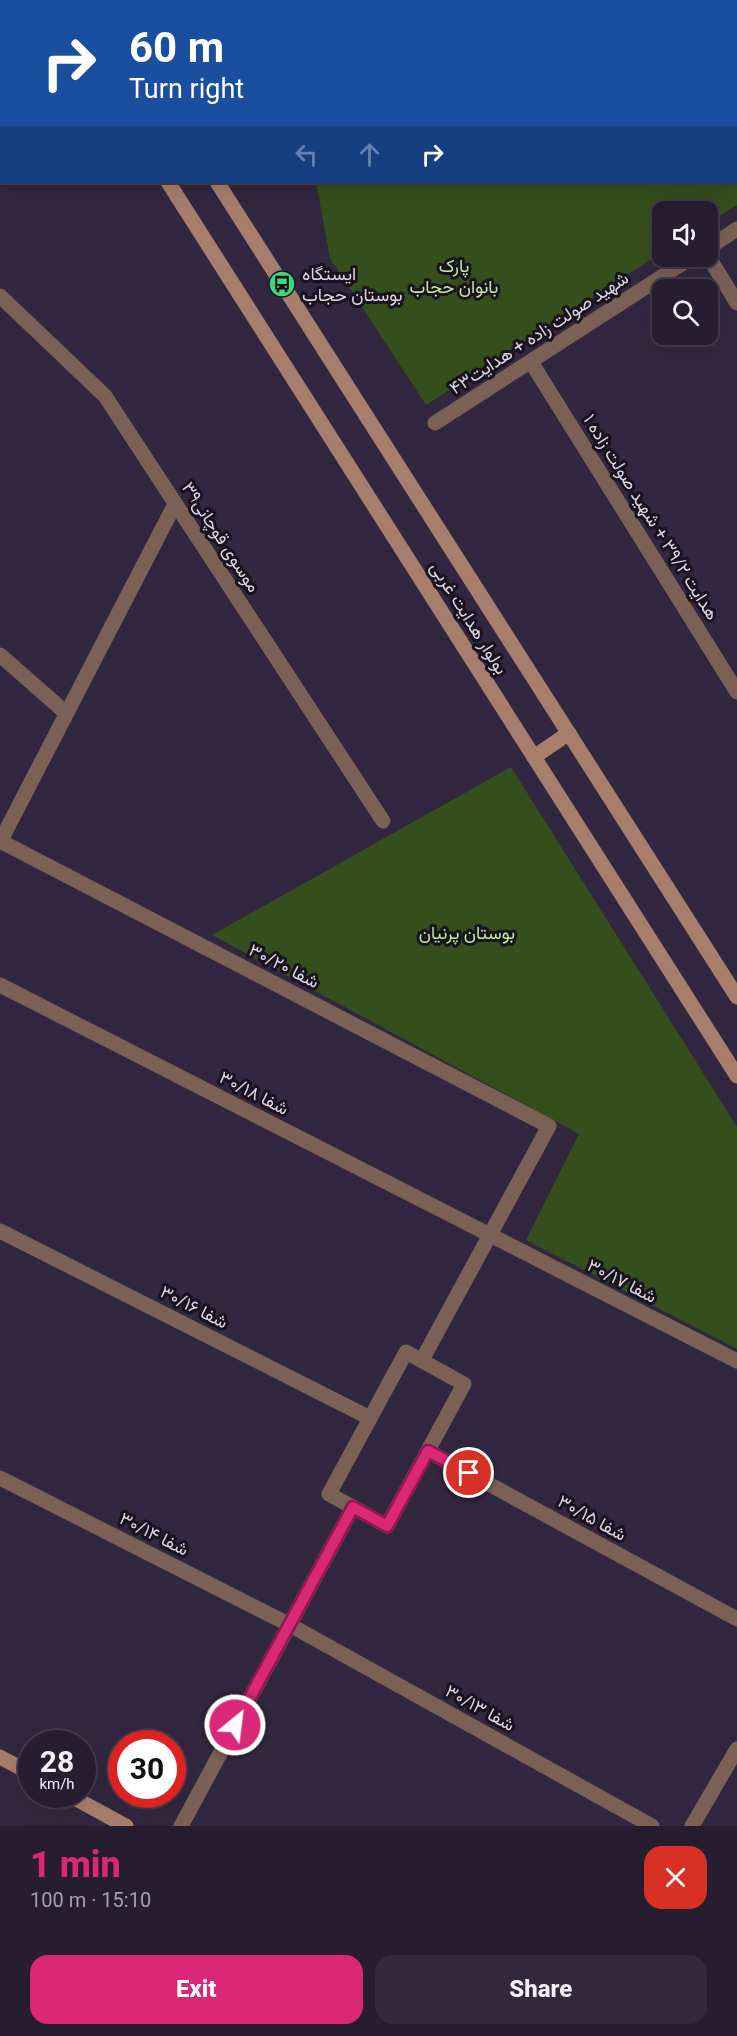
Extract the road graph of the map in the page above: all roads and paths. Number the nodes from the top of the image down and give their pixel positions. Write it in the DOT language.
graph roads {
  1 [pos="169,183"];
  2 [pos="218,183"];
  3 [pos="737,229"];
  4 [pos="718,241"];
  5 [pos="677,267"];
  6 [pos="715,267"];
  7 [pos="0,296"];
  8 [pos="737,303"];
  9 [pos="531,362"];
  10 [pos="435,423"];
  11 [pos="176,504"];
  12 [pos="0,655"];
  13 [pos="737,692"];
  14 [pos="66,713"];
  15 [pos="569,733"];
  16 [pos="534,757"];
  17 [pos="383,821"];
  18 [pos="0,841"];
  19 [pos="0,986"];
  20 [pos="737,997"];
  21 [pos="737,1076"];
  22 [pos="0,1231"];
  23 [pos="490,1235"];
  24 [pos="422,1360"];
  25 [pos="736,1361"];
  26 [pos="370,1418"];
  27 [pos="428,1451"];
  28 [pos="0,1478"];
  29 [pos="353,1507"];
  30 [pos="737,1619"];
  31 [pos="290,1624"];
  32 [pos="737,1749"];
  33 [pos="0,1757"];
  34 [pos="18,1767"];
  35 [pos="93,1808"];
  36 [pos="126,1826"];
  37 [pos="180,1826"];
  38 [pos="652,1826"];
  39 [pos="692,1826"];
  1 -- 16 [label="main road, بولوار هدایت غربی"];
  2 -- 15 [label="main road, بولوار هدایت غربی"];
  3 -- 4 [label="street"];
  5 -- 9 [label="street, شهید صولت زاده + هدایت۴۳"];
  6 -- 8 [label="street"];
  7 -- 11 [label="street, موسوی قوچانی۳۹"];
  9 -- 10 [label="street, شهید صولت زاده + هدایت۴۳"];
  9 -- 13 [label="street, هدایت ۳۹/۲ + شهید صولت زاده ۱"];
  11 -- 14 [label="street"];
  11 -- 17 [label="street, موسوی قوچانی۳۹"];
  12 -- 14 [label="street"];
  14 -- 18 [label="street"];
  15 -- 16 [label="main road"];
  15 -- 20 [label="main road, بولوار هدایت غربی"];
  16 -- 21 [label="main road, بولوار هدایت غربی"];
  18 -- 23 [label="street, شفا ۳۰/۲۰"];
  19 -- 23 [label="street, شفا ۳۰/۱۸"];
  22 -- 26 [label="street, شفا ۳۰/۱۶"];
  23 -- 24 [label="street"];
  23 -- 25 [label="street, شفا ۳۰/۱۷"];
  24 -- 26 [label="street"];
  24 -- 27 [label="street"];
  26 -- 29 [label="street"];
  27 -- 29 [label="street"];
  27 -- 30 [label="street, شفا ۳۰/۱۵"];
  28 -- 31 [label="street, شفا ۳۰/۱۴"];
  29 -- 31 [label="street"];
  31 -- 37 [label="street"];
  31 -- 38 [label="street, شفا ۳۰/۱۳"];
  32 -- 39 [label="street"];
  33 -- 34 [label="main road"];
  35 -- 36 [label="main road"];
}
